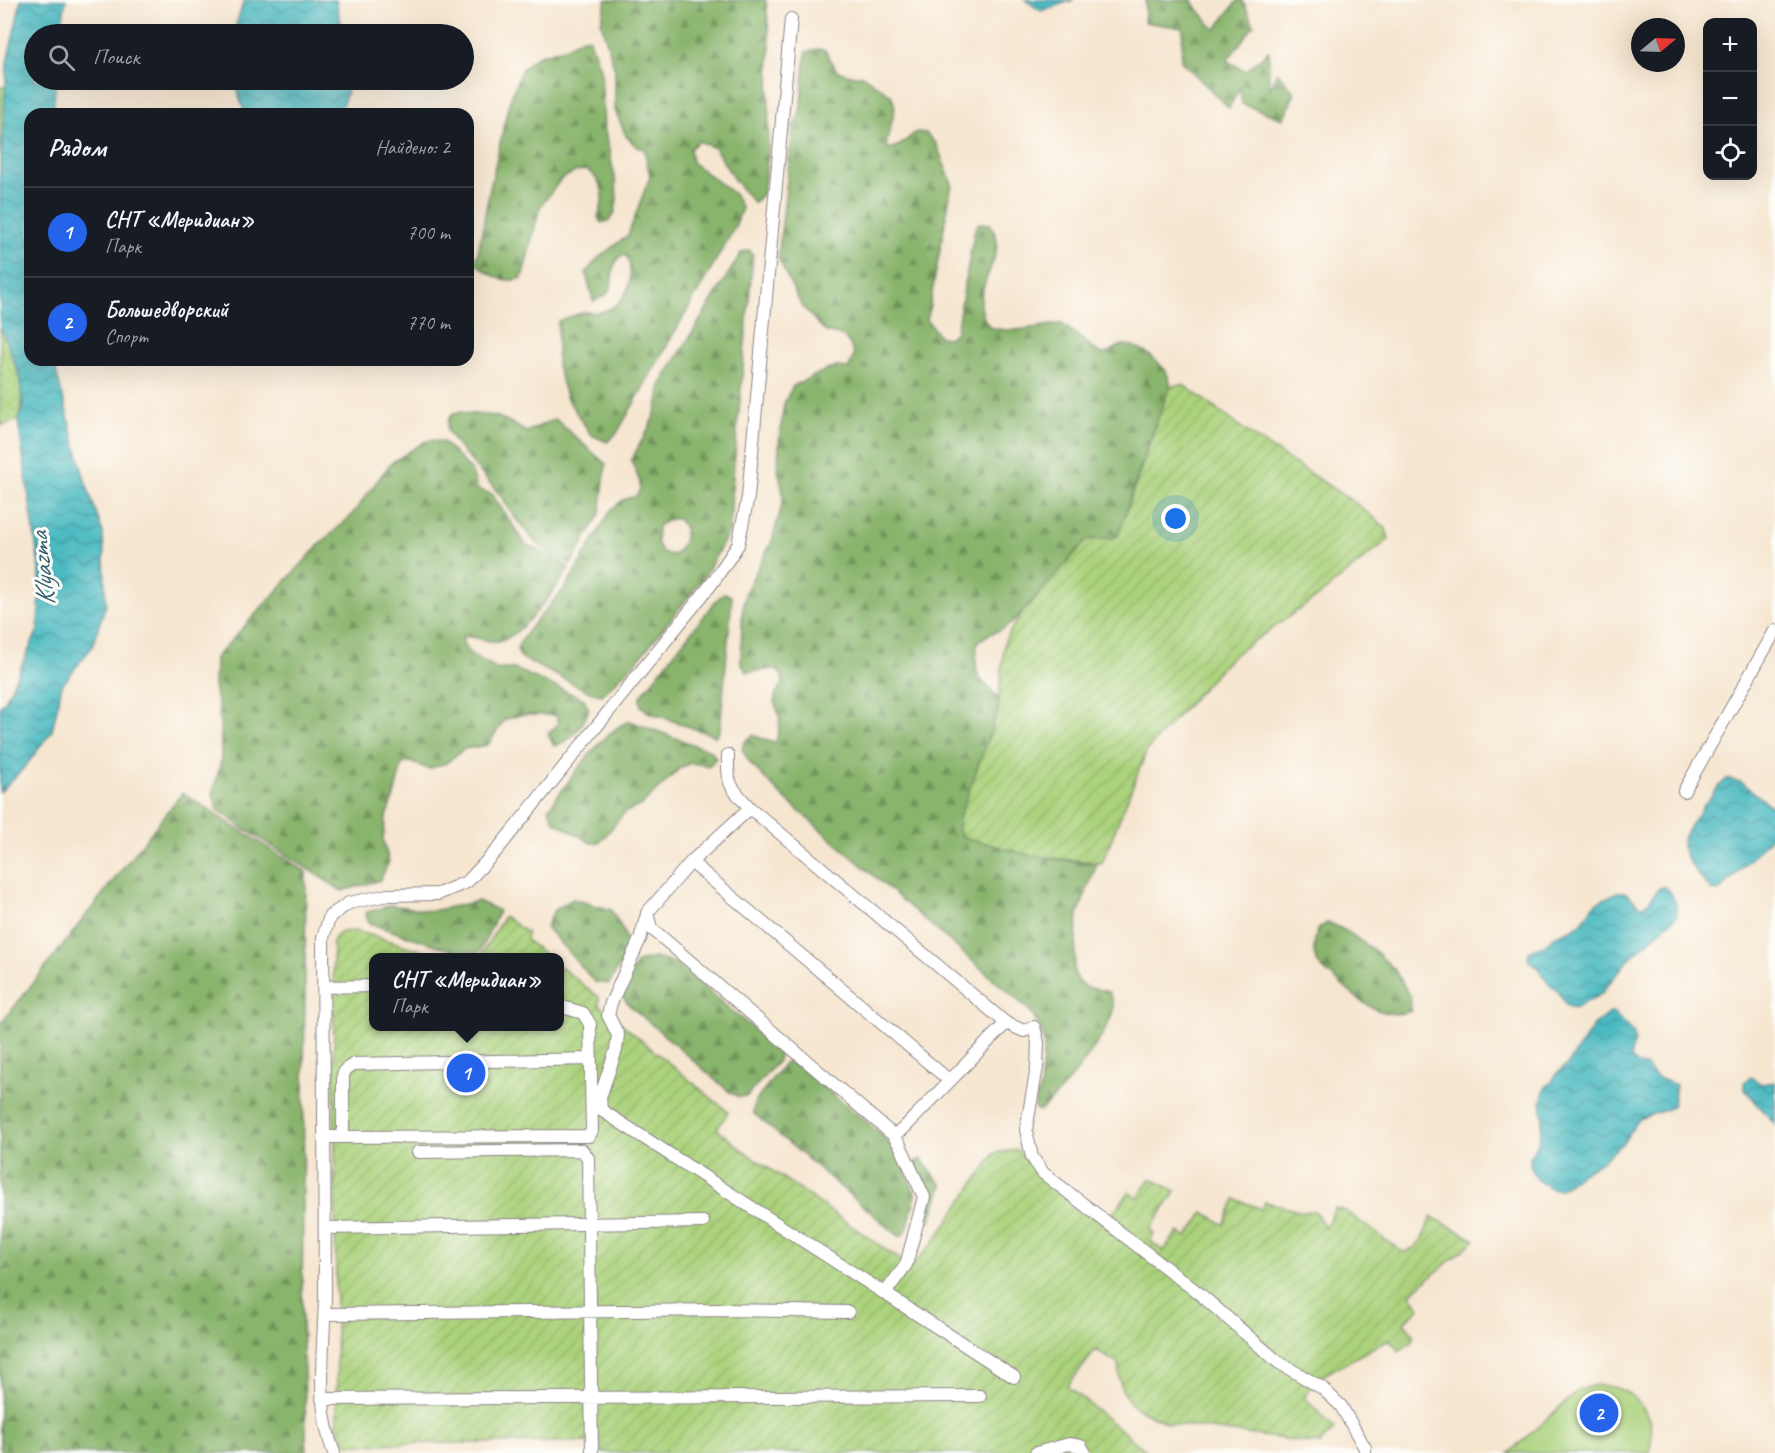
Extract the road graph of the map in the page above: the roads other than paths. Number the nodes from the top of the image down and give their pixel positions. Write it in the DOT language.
graph roads {
  1 [pos="791,19"];
  2 [pos="1775,631"];
  3 [pos="728,754"];
  4 [pos="1684,791"];
  5 [pos="750,808"];
  6 [pos="691,862"];
  7 [pos="647,913"];
  8 [pos="369,986"];
  9 [pos="324,987"];
  10 [pos="564,1007"];
  11 [pos="1005,1023"];
  12 [pos="591,1059"];
  13 [pos="950,1080"];
  14 [pos="893,1135"];
  15 [pos="324,1137"];
  16 [pos="343,1137"];
  17 [pos="418,1152"];
  18 [pos="704,1222"];
  19 [pos="589,1224"];
  20 [pos="325,1228"];
  21 [pos="885,1293"];
  22 [pos="590,1312"];
  23 [pos="848,1312"];
  24 [pos="325,1314"];
  25 [pos="1014,1377"];
  26 [pos="980,1396"];
  27 [pos="322,1399"];
  28 [pos="592,1399"];
  29 [pos="334,1453"];
  30 [pos="592,1453"];
  31 [pos="1036,1453"];
  32 [pos="1085,1453"];
  33 [pos="1365,1453"];
  1 -- 9 [label="street"];
  2 -- 4 [label="street"];
  3 -- 5 [label="street"];
  5 -- 6 [label="street"];
  5 -- 11 [label="street"];
  6 -- 7 [label="street"];
  6 -- 13 [label="street"];
  7 -- 14 [label="street"];
  7 -- 21 [label="street"];
  8 -- 9 [label="street"];
  9 -- 15 [label="street"];
  10 -- 12 [label="street"];
  11 -- 13 [label="street"];
  11 -- 33 [label="street"];
  12 -- 16 [label="street"];
  12 -- 16 [label="street"];
  13 -- 14 [label="street"];
  14 -- 21 [label="street"];
  15 -- 16 [label="street"];
  15 -- 20 [label="street"];
  17 -- 19 [label="street"];
  18 -- 19 [label="street"];
  19 -- 20 [label="street"];
  19 -- 22 [label="street"];
  20 -- 24 [label="street"];
  21 -- 25 [label="street"];
  22 -- 23 [label="street"];
  22 -- 24 [label="street"];
  22 -- 28 [label="street"];
  24 -- 27 [label="street"];
  26 -- 28 [label="street"];
  27 -- 28 [label="street"];
  27 -- 29 [label="street"];
  28 -- 30 [label="street"];
  31 -- 32 [label="street"];
}
